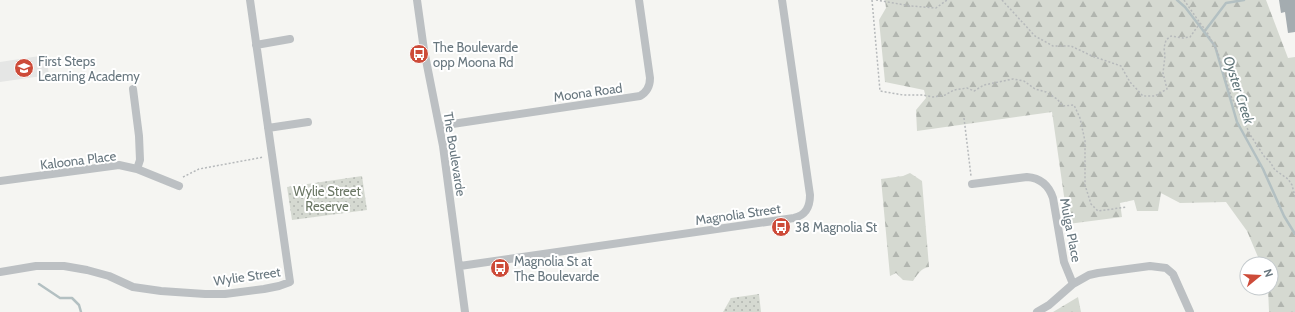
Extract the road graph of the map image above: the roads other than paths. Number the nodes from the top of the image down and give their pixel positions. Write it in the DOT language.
graph roads {
  1 [pos="250,0"];
  2 [pos="417,0"];
  3 [pos="639,0"];
  4 [pos="782,0"];
  5 [pos="290,39"];
  6 [pos="256,45"];
  7 [pos="133,89"];
  8 [pos="308,122"];
  9 [pos="439,126"];
  10 [pos="268,128"];
  11 [pos="136,169"];
  12 [pos="0,181"];
  13 [pos="972,184"];
  14 [pos="175,185"];
  15 [pos="460,266"];
  16 [pos="0,272"];
  17 [pos="1073,284"];
  18 [pos="465,312"];
  19 [pos="1037,312"];
  20 [pos="1190,312"];
  1 -- 6 [label="street, Wylie Street"];
  2 -- 9 [label="street, The Boulevarde"];
  3 -- 9 [label="street, Moona Road"];
  4 -- 15 [label="street, Magnolia Street"];
  5 -- 6 [label="street"];
  6 -- 10 [label="street, Wylie Street"];
  7 -- 11 [label="street"];
  8 -- 10 [label="street"];
  9 -- 15 [label="street, The Boulevarde"];
  10 -- 16 [label="street, Wylie Street"];
  11 -- 12 [label="street, Kaloona Place"];
  11 -- 14 [label="street, Kaloona Place"];
  13 -- 17 [label="street, Mulga Place"];
  15 -- 18 [label="street, The Boulevarde"];
  17 -- 19 [label="street"];
  17 -- 20 [label="street"];
}
